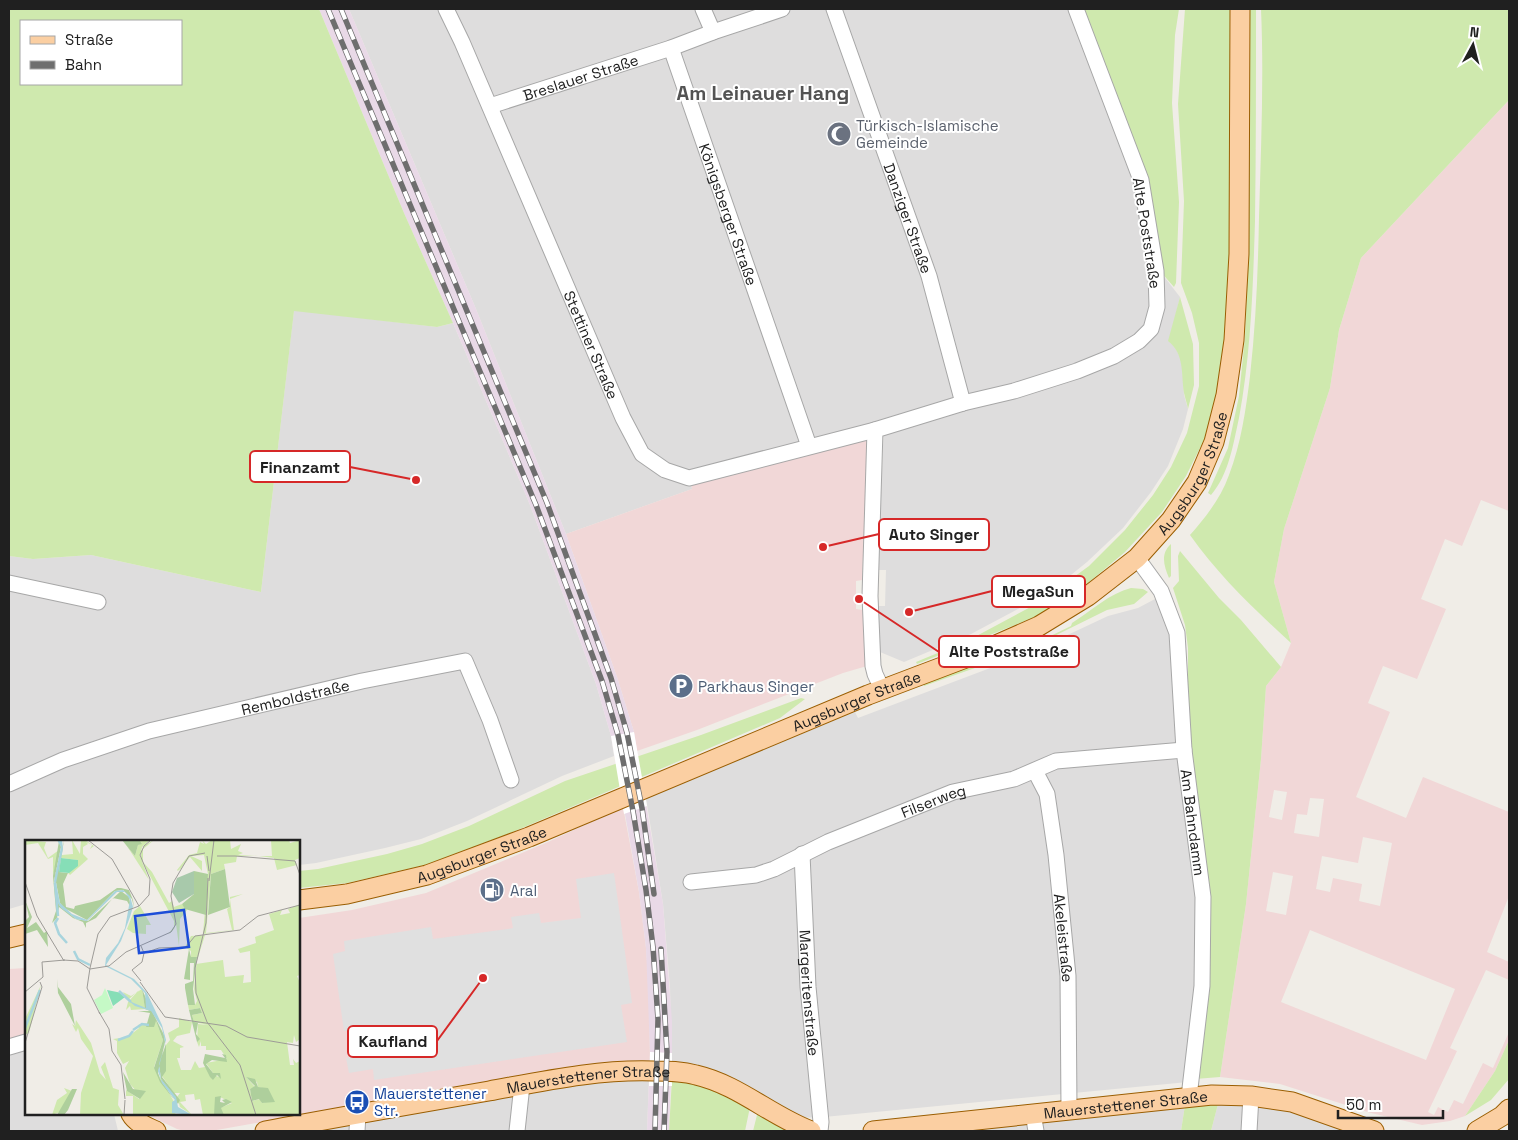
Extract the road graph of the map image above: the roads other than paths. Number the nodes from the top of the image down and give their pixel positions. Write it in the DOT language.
graph roads {
  1 [pos="446,9"];
  2 [pos="703,9"];
  3 [pos="782,9"];
  4 [pos="834,9"];
  5 [pos="1076,9"];
  6 [pos="1240,9"];
  7 [pos="713,32"];
  8 [pos="672,48"];
  9 [pos="490,106"];
  10 [pos="963,402"];
  11 [pos="875,430"];
  12 [pos="809,446"];
  13 [pos="1137,558"];
  14 [pos="9,583"];
  15 [pos="98,602"];
  16 [pos="882,689"];
  17 [pos="1184,750"];
  18 [pos="1035,771"];
  19 [pos="511,780"];
  20 [pos="9,784"];
  21 [pos="802,854"];
  22 [pos="691,882"];
  23 [pos="300,900"];
  24 [pos="25,934"];
  25 [pos="9,938"];
  26 [pos="25,1042"];
  27 [pos="9,1047"];
  28 [pos="522,1085"];
  29 [pos="1251,1096"];
  30 [pos="1189,1097"];
  31 [pos="1070,1109"];
  32 [pos="1509,1109"];
  33 [pos="129,1115"];
  34 [pos="130,1115"];
  35 [pos="358,1122"];
  36 [pos="1035,1122"];
  37 [pos="131,1131"];
  38 [pos="156,1131"];
  39 [pos="265,1131"];
  40 [pos="517,1131"];
  41 [pos="811,1131"];
  42 [pos="820,1131"];
  43 [pos="873,1131"];
  44 [pos="1249,1131"];
  45 [pos="1374,1131"];
  46 [pos="1477,1131"];
  1 -- 9 [label="street, Stettiner Straße"];
  2 -- 7 [label="street"];
  3 -- 7 [label="street"];
  4 -- 10 [label="street, Danziger Straße"];
  5 -- 10 [label="street, Alte Poststraße"];
  6 -- 13 [label="main road, Augsburger Straße"];
  7 -- 8 [label="street"];
  8 -- 9 [label="street, Breslauer Straße"];
  8 -- 12 [label="street, Königsberger Straße"];
  9 -- 12 [label="street, Stettiner Straße"];
  10 -- 11 [label="street, Alte Poststraße"];
  11 -- 12 [label="street, Stettiner Straße"];
  11 -- 16 [label="street"];
  13 -- 16 [label="main road, Augsburger Straße"];
  13 -- 17 [label="street, Am Bahndamm"];
  14 -- 15 [label="street"];
  16 -- 23 [label="main road, Augsburger Straße"];
  17 -- 18 [label="street, Filserweg"];
  17 -- 30 [label="street, Am Bahndamm"];
  18 -- 21 [label="street, Filserweg"];
  18 -- 31 [label="street, Akeleistraße"];
  19 -- 20 [label="street, Remboldstraße"];
  21 -- 22 [label="street, Filserweg"];
  21 -- 42 [label="street, Margeritenstraße"];
  24 -- 25 [label="main road"];
  26 -- 27 [label="street"];
  28 -- 35 [label="main road, Mauerstettener Straße"];
  28 -- 40 [label="street"];
  28 -- 41 [label="main road, Mauerstettener Straße"];
  29 -- 30 [label="main road, Mauerstettener Straße"];
  29 -- 44 [label="street"];
  29 -- 45 [label="main road, Mauerstettener Straße"];
  30 -- 31 [label="main road, Mauerstettener Straße"];
  31 -- 36 [label="main road, Mauerstettener Straße"];
  32 -- 46 [label="main road"];
  33 -- 37 [label="main road"];
  34 -- 38 [label="main road"];
  35 -- 39 [label="main road, Mauerstettener Straße"];
  36 -- 43 [label="main road, Mauerstettener Straße"];
}
